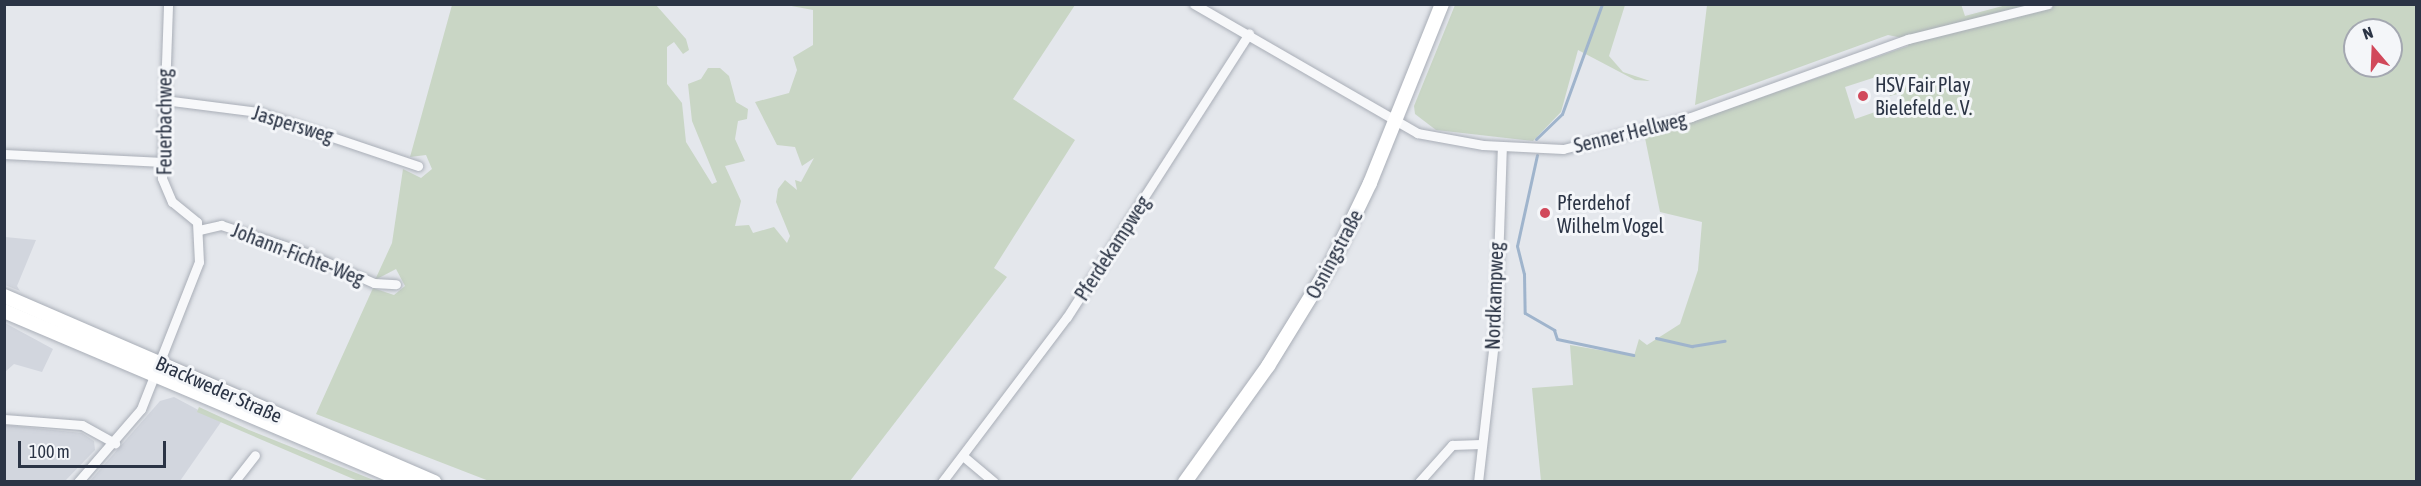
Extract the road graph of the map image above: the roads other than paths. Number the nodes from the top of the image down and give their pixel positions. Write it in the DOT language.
graph roads {
  1 [pos="168,4"];
  2 [pos="1194,4"];
  3 [pos="1442,4"];
  4 [pos="2048,4"];
  5 [pos="1249,33"];
  6 [pos="164,100"];
  7 [pos="1395,123"];
  8 [pos="1502,147"];
  9 [pos="4,154"];
  10 [pos="163,162"];
  11 [pos="418,166"];
  12 [pos="199,230"];
  13 [pos="396,284"];
  14 [pos="4,296"];
  15 [pos="4,311"];
  16 [pos="161,363"];
  17 [pos="155,376"];
  18 [pos="4,419"];
  19 [pos="116,443"];
  20 [pos="1481,444"];
  21 [pos="255,455"];
  22 [pos="963,456"];
  23 [pos="78,482"];
  24 [pos="234,482"];
  25 [pos="406,482"];
  26 [pos="434,482"];
  27 [pos="942,482"];
  28 [pos="994,482"];
  29 [pos="1185,482"];
  30 [pos="1419,482"];
  31 [pos="1478,482"];
  1 -- 6 [label="street, Feuerbachweg"];
  2 -- 5 [label="street, Senner Hellweg"];
  3 -- 7 [label="main road, Osningstraße"];
  4 -- 8 [label="street, Senner Hellweg"];
  5 -- 7 [label="street, Senner Hellweg"];
  5 -- 22 [label="street, Pferdekampweg"];
  6 -- 10 [label="street, Feuerbachweg"];
  6 -- 11 [label="street, Jaspersweg"];
  7 -- 8 [label="street, Senner Hellweg"];
  7 -- 29 [label="main road, Osningstraße"];
  8 -- 20 [label="street, Nordkampweg"];
  9 -- 10 [label="street"];
  10 -- 12 [label="street, Feuerbachweg"];
  12 -- 13 [label="street, Johann-Fichte-Weg"];
  12 -- 16 [label="street"];
  14 -- 16 [label="main road, Brackweder Straße"];
  15 -- 17 [label="main road, Brackweder Straße"];
  16 -- 17 [label="street"];
  16 -- 26 [label="main road, Brackweder Straße"];
  17 -- 19 [label="street"];
  17 -- 25 [label="main road, Brackweder Straße"];
  18 -- 19 [label="street"];
  19 -- 23 [label="street"];
  20 -- 30 [label="street"];
  20 -- 31 [label="street, Nordkampweg"];
  21 -- 24 [label="street"];
  22 -- 27 [label="street, Pferdekampweg"];
  22 -- 28 [label="street"];
}
